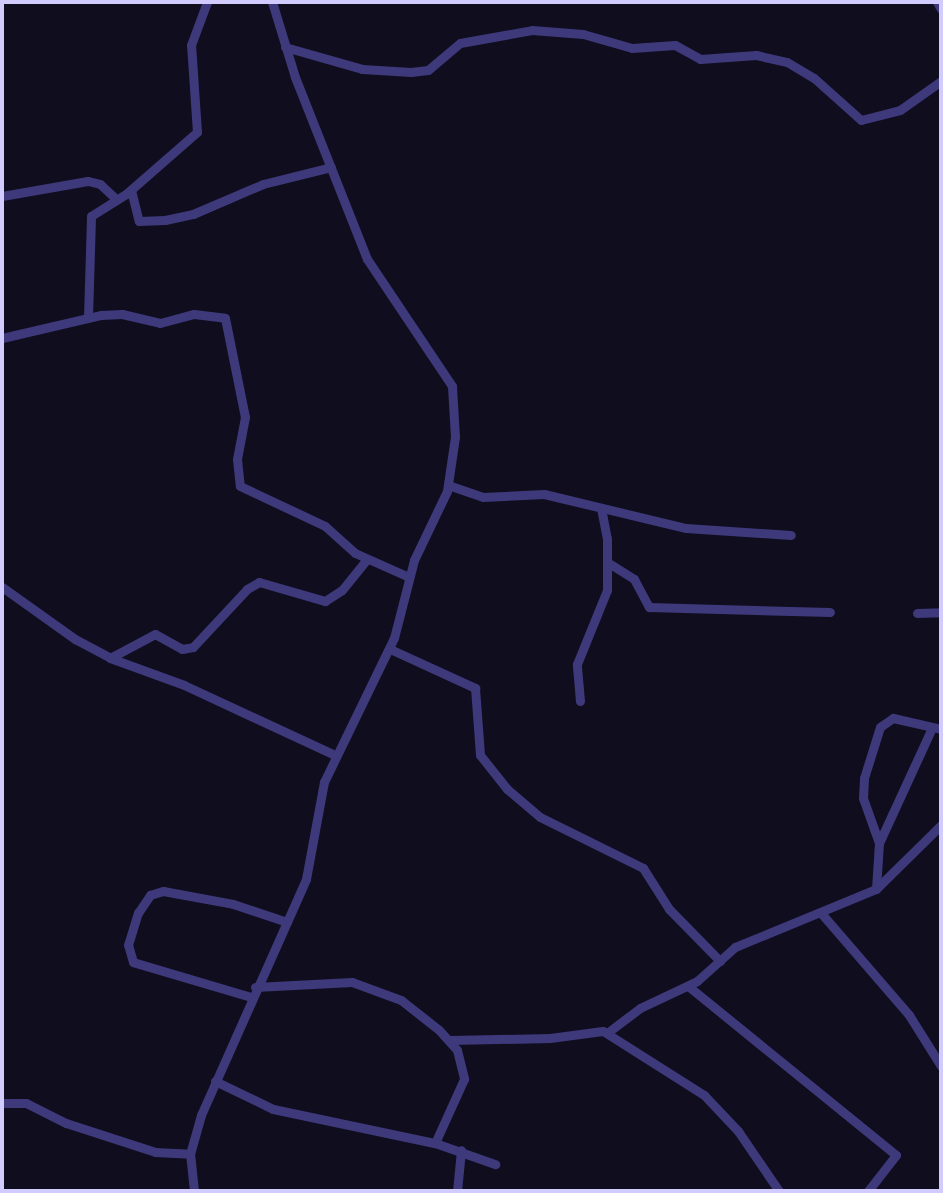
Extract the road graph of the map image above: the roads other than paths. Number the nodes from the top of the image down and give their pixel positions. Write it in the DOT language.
graph roads {
  1 [pos="208,2"];
  2 [pos="272,2"];
  3 [pos="937,2"];
  4 [pos="941,9"];
  5 [pos="285,47"];
  6 [pos="941,81"];
  7 [pos="331,167"];
  8 [pos="131,190"];
  9 [pos="2,196"];
  10 [pos="117,200"];
  11 [pos="88,318"];
  12 [pos="2,338"];
  13 [pos="448,485"];
  14 [pos="601,509"];
  15 [pos="791,535"];
  16 [pos="367,559"];
  17 [pos="607,562"];
  18 [pos="409,578"];
  19 [pos="2,587"];
  20 [pos="830,612"];
  21 [pos="941,612"];
  22 [pos="917,613"];
  23 [pos="390,649"];
  24 [pos="110,658"];
  25 [pos="580,701"];
  26 [pos="937,729"];
  27 [pos="335,755"];
  28 [pos="941,825"];
  29 [pos="878,842"];
  30 [pos="876,888"];
  31 [pos="821,913"];
  32 [pos="287,922"];
  33 [pos="720,961"];
  34 [pos="688,986"];
  35 [pos="256,987"];
  36 [pos="251,996"];
  37 [pos="607,1033"];
  38 [pos="450,1040"];
  39 [pos="941,1066"];
  40 [pos="215,1081"];
  41 [pos="2,1103"];
  42 [pos="435,1143"];
  43 [pos="461,1150"];
  44 [pos="190,1154"];
  45 [pos="495,1164"];
  46 [pos="194,1191"];
  47 [pos="457,1191"];
  48 [pos="779,1191"];
  49 [pos="868,1191"];
  1 -- 8 [label="street"];
  2 -- 5 [label="street"];
  3 -- 4 [label="street"];
  5 -- 6 [label="street"];
  5 -- 7 [label="street"];
  7 -- 8 [label="street"];
  7 -- 13 [label="street"];
  8 -- 10 [label="street"];
  9 -- 10 [label="street"];
  10 -- 11 [label="street"];
  11 -- 12 [label="street"];
  11 -- 16 [label="street"];
  13 -- 14 [label="street"];
  13 -- 18 [label="street"];
  14 -- 15 [label="street"];
  14 -- 17 [label="street"];
  16 -- 18 [label="street"];
  16 -- 24 [label="street"];
  17 -- 20 [label="street"];
  17 -- 25 [label="street"];
  18 -- 23 [label="street"];
  19 -- 24 [label="street"];
  21 -- 22 [label="street"];
  23 -- 27 [label="street"];
  23 -- 33 [label="street"];
  24 -- 27 [label="street"];
  26 -- 29 [label="street"];
  26 -- 29 [label="street"];
  27 -- 32 [label="street"];
  28 -- 30 [label="street"];
  29 -- 30 [label="street"];
  30 -- 31 [label="street"];
  31 -- 33 [label="street"];
  31 -- 39 [label="street"];
  32 -- 35 [label="street"];
  32 -- 36 [label="street"];
  33 -- 34 [label="street"];
  34 -- 37 [label="street"];
  34 -- 49 [label="street"];
  35 -- 36 [label="street"];
  35 -- 38 [label="street"];
  36 -- 40 [label="street"];
  37 -- 38 [label="street"];
  37 -- 48 [label="street"];
  38 -- 42 [label="street"];
  40 -- 42 [label="street"];
  40 -- 44 [label="street"];
  41 -- 44 [label="street"];
  42 -- 43 [label="street"];
  43 -- 45 [label="street"];
  43 -- 47 [label="street"];
  44 -- 46 [label="street"];
}
